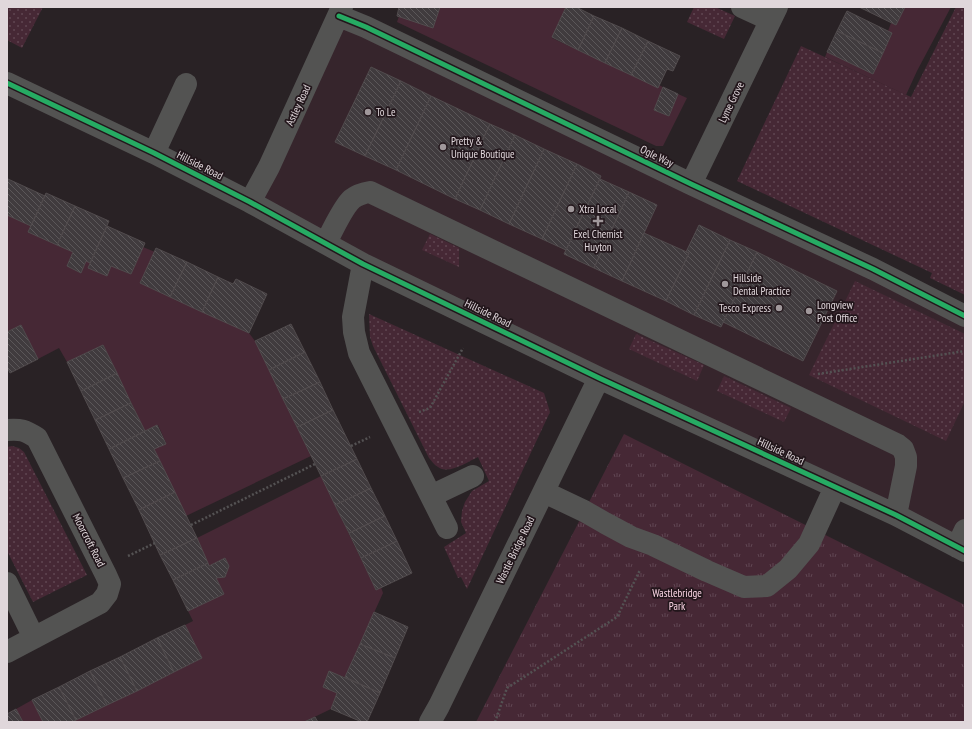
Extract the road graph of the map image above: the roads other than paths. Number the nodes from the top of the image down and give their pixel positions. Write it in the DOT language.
graph roads {
  1 [pos="742,7"];
  2 [pos="340,12"];
  3 [pos="774,14"];
  4 [pos="7,83"];
  5 [pos="186,84"];
  6 [pos="154,153"];
  7 [pos="692,184"];
  8 [pos="250,202"];
  9 [pos="326,243"];
  10 [pos="363,264"];
  11 [pos="965,316"];
  12 [pos="599,378"];
  13 [pos="7,430"];
  14 [pos="473,476"];
  15 [pos="835,487"];
  16 [pos="544,492"];
  17 [pos="431,496"];
  18 [pos="896,515"];
  19 [pos="447,528"];
  20 [pos="962,543"];
  21 [pos="7,583"];
  22 [pos="34,638"];
  23 [pos="7,652"];
  24 [pos="430,722"];
  1 -- 3 [label="street, Lyme Grove"];
  2 -- 7 [label="street, Ogle Way"];
  2 -- 8 [label="street, Astley Road"];
  3 -- 7 [label="street, Lyme Grove"];
  4 -- 6 [label="street, Hillside Road"];
  5 -- 6 [label="street"];
  6 -- 8 [label="street, Hillside Road"];
  7 -- 11 [label="street, Ogle Way"];
  8 -- 9 [label="street, Hillside Road"];
  9 -- 10 [label="street, Hillside Road"];
  9 -- 18 [label="street"];
  10 -- 12 [label="street, Hillside Road"];
  10 -- 17 [label="street"];
  12 -- 15 [label="street, Hillside Road"];
  12 -- 16 [label="street, Wastle Bridge Road"];
  13 -- 22 [label="street, Moorcroft Road"];
  14 -- 17 [label="street"];
  15 -- 16 [label="street"];
  15 -- 18 [label="street, Hillside Road"];
  16 -- 24 [label="street, Wastle Bridge Road"];
  17 -- 19 [label="street"];
  18 -- 20 [label="street, Hillside Road"];
  21 -- 22 [label="street"];
  22 -- 23 [label="street, Moorcroft Road"];
}
